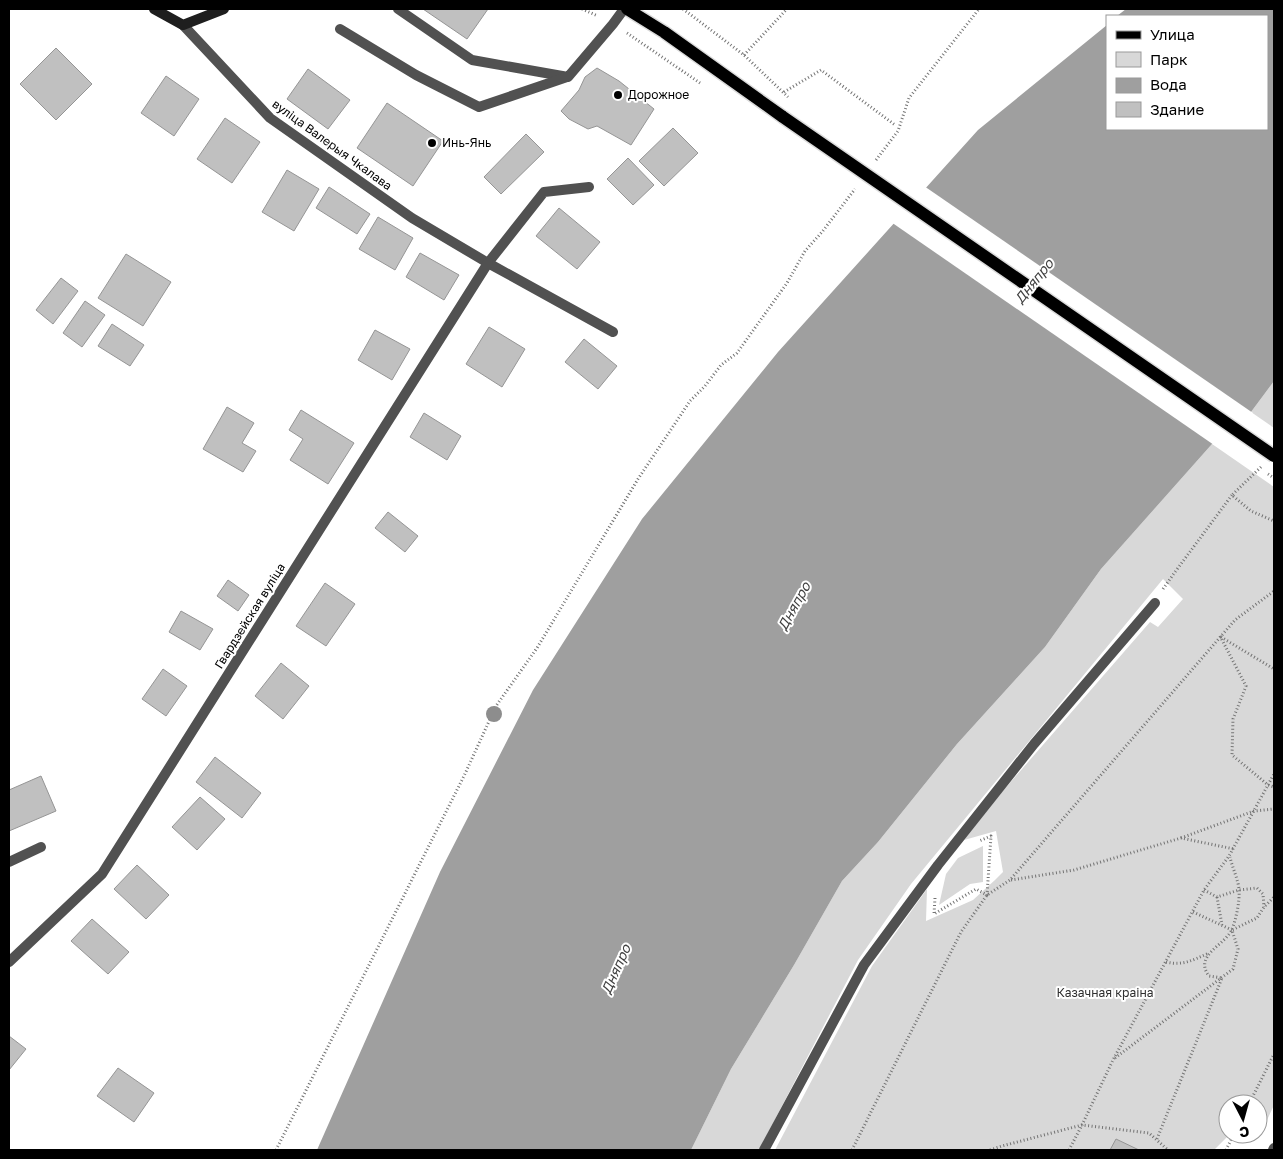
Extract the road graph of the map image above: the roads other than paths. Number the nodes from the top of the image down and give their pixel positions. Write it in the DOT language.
graph roads {
  1 [pos="154,9"];
  2 [pos="224,9"];
  3 [pos="398,9"];
  4 [pos="625,9"];
  5 [pos="183,24"];
  6 [pos="340,29"];
  7 [pos="568,77"];
  8 [pos="589,187"];
  9 [pos="488,263"];
  10 [pos="613,332"];
  11 [pos="1269,459"];
  12 [pos="1155,603"];
  13 [pos="40,847"];
  14 [pos="9,862"];
  15 [pos="9,962"];
  16 [pos="764,1150"];
  1 -- 5 [label="main road, вуліца Валерыя Чкалава"];
  2 -- 5 [label="main road"];
  3 -- 7 [label="street"];
  4 -- 7 [label="street"];
  4 -- 11 [label="main road, bridge"];
  5 -- 9 [label="street, вуліца Валерыя Чкалава"];
  6 -- 7 [label="street"];
  8 -- 9 [label="street, Гвардзейская вуліца"];
  9 -- 10 [label="street, вуліца Валерыя Чкалава"];
  9 -- 15 [label="street, Гвардзейская вуліца"];
  12 -- 16 [label="street"];
  13 -- 14 [label="street"];
}
